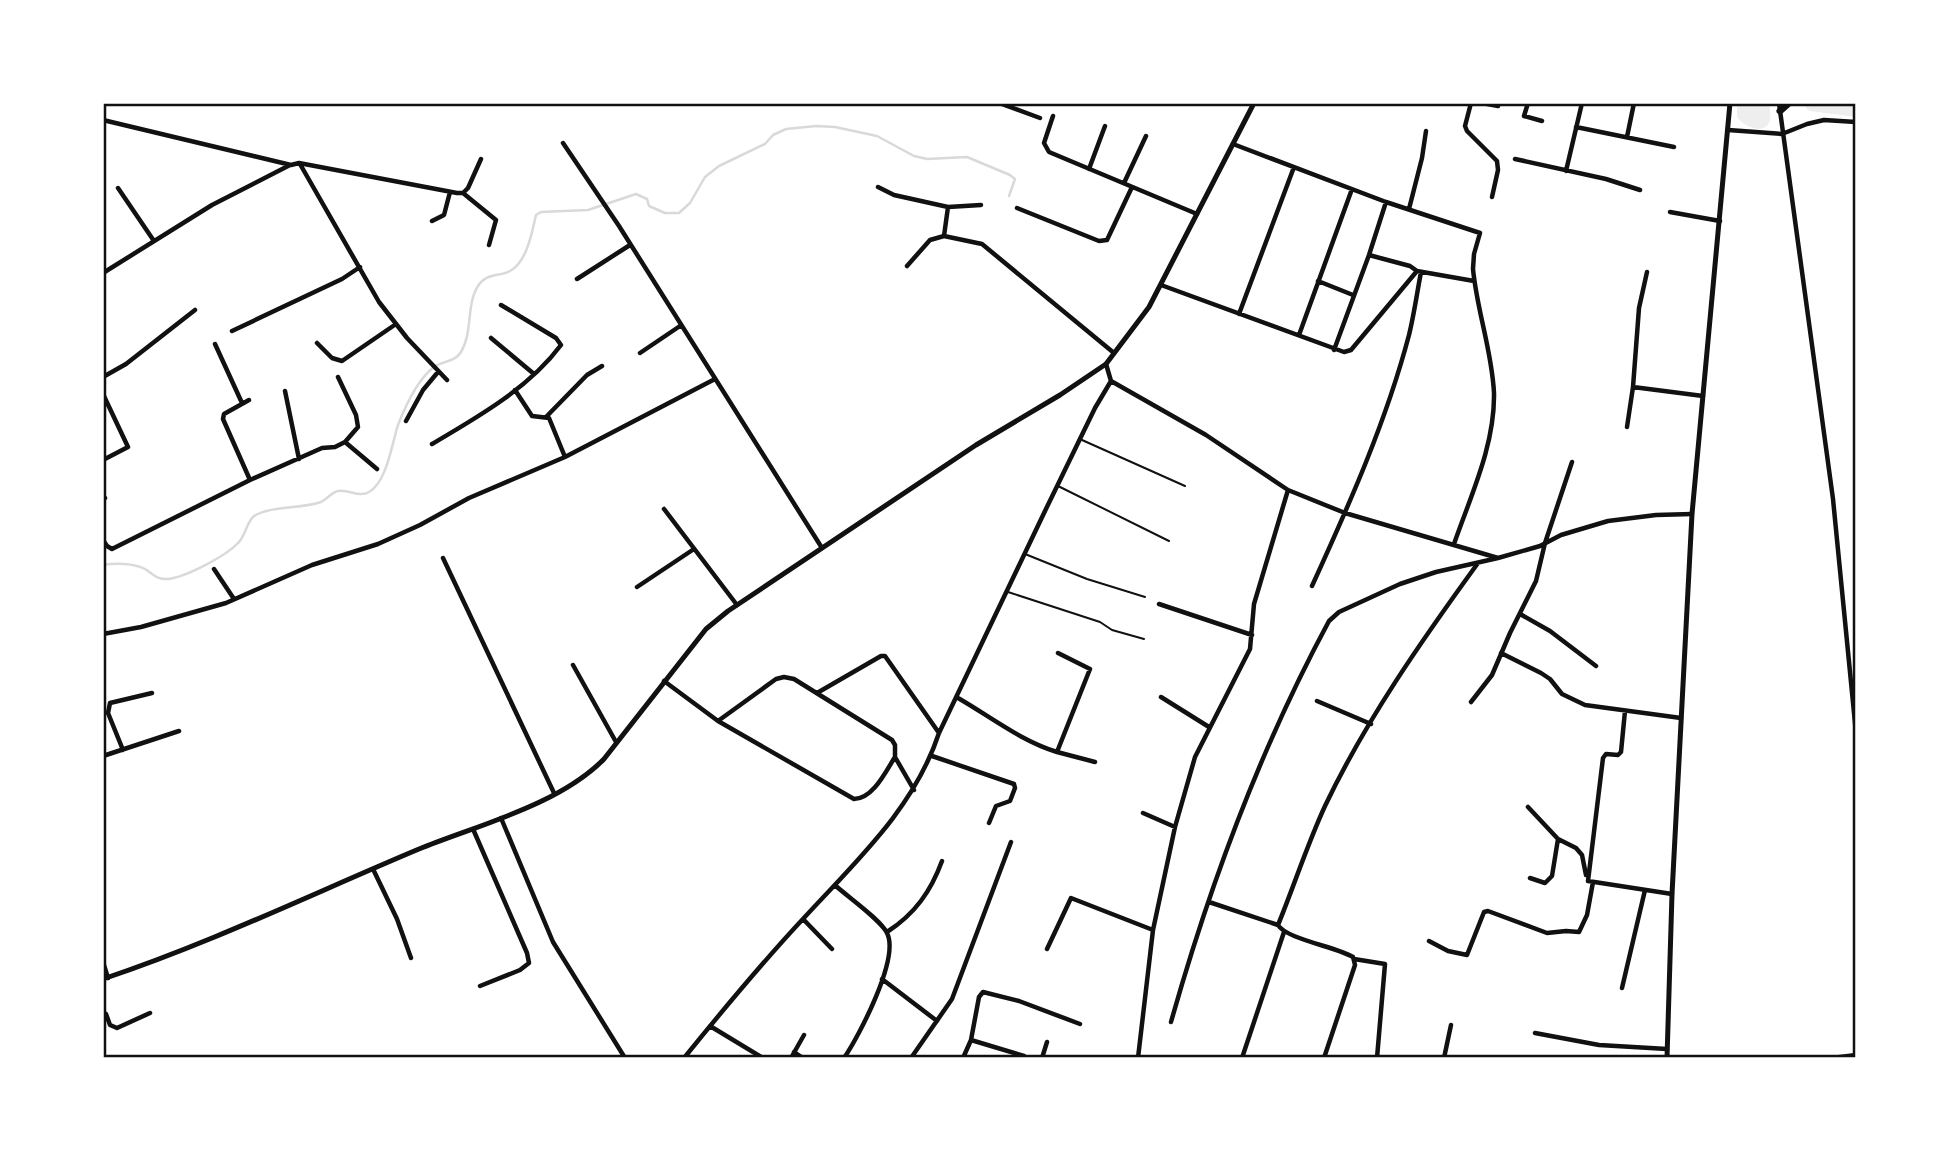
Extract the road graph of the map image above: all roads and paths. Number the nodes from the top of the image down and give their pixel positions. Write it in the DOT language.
graph roads {
  1 [pos="999,103"];
  2 [pos="1254,103"];
  3 [pos="1471,103"];
  4 [pos="1482,103"];
  5 [pos="1528,103"];
  6 [pos="1582,103"];
  7 [pos="1634,103"];
  8 [pos="1730,103"];
  9 [pos="1789,103"];
  10 [pos="1012,105"];
  11 [pos="1498,106"];
  12 [pos="1779,107"];
  13 [pos="1053,116"];
  14 [pos="1040,118"];
  15 [pos="103,120"];
  16 [pos="1542,121"];
  17 [pos="1856,122"];
  18 [pos="1105,126"];
  19 [pos="1576,127"];
  20 [pos="1728,130"];
  21 [pos="1426,131"];
  22 [pos="1782,134"];
  23 [pos="1146,136"];
  24 [pos="1627,137"];
  25 [pos="563,143"];
  26 [pos="1233,144"];
  27 [pos="1674,147"];
  28 [pos="481,159"];
  29 [pos="1515,159"];
  30 [pos="299,163"];
  31 [pos="291,165"];
  32 [pos="1294,167"];
  33 [pos="1089,169"];
  34 [pos="1566,170"];
  35 [pos="1124,183"];
  36 [pos="878,187"];
  37 [pos="1132,187"];
  38 [pos="118,188"];
  39 [pos="1352,189"];
  40 [pos="1640,190"];
  41 [pos="450,192"];
  42 [pos="463,193"];
  43 [pos="1492,197"];
  44 [pos="1386,202"];
  45 [pos="981,205"];
  46 [pos="948,207"];
  47 [pos="1017,208"];
  48 [pos="1409,209"];
  49 [pos="1670,212"];
  50 [pos="1197,214"];
  51 [pos="432,221"];
  52 [pos="1720,221"];
  53 [pos="944,236"];
  54 [pos="154,241"];
  55 [pos="489,245"];
  56 [pos="630,245"];
  57 [pos="1369,255"];
  58 [pos="907,266"];
  59 [pos="360,267"];
  60 [pos="1419,271"];
  61 [pos="1647,272"];
  62 [pos="103,273"];
  63 [pos="577,279"];
  64 [pos="1318,281"];
  65 [pos="1474,281"];
  66 [pos="1160,285"];
  67 [pos="1353,295"];
  68 [pos="501,305"];
  69 [pos="195,310"];
  70 [pos="1238,313"];
  71 [pos="396,324"];
  72 [pos="680,326"];
  73 [pos="232,331"];
  74 [pos="1299,335"];
  75 [pos="491,338"];
  76 [pos="317,343"];
  77 [pos="215,344"];
  78 [pos="1334,350"];
  79 [pos="639,353"];
  80 [pos="1114,353"];
  81 [pos="1106,364"];
  82 [pos="602,366"];
  83 [pos="438,372"];
  84 [pos="534,374"];
  85 [pos="103,377"];
  86 [pos="338,377"];
  87 [pos="715,379"];
  88 [pos="447,380"];
  89 [pos="1111,381"];
  90 [pos="1633,387"];
  91 [pos="515,390"];
  92 [pos="285,391"];
  93 [pos="103,394"];
  94 [pos="1703,396"];
  95 [pos="249,400"];
  96 [pos="242,403"];
  97 [pos="546,417"];
  98 [pos="406,421"];
  99 [pos="1627,427"];
  100 [pos="1081,439"];
  101 [pos="345,442"];
  102 [pos="432,444"];
  103 [pos="565,457"];
  104 [pos="299,458"];
  105 [pos="103,460"];
  106 [pos="1572,462"];
  107 [pos="377,469"];
  108 [pos="250,480"];
  109 [pos="1057,485"];
  110 [pos="1185,486"];
  111 [pos="1288,490"];
  112 [pos="664,509"];
  113 [pos="1345,513"];
  114 [pos="1692,514"];
  115 [pos="103,540"];
  116 [pos="1170,541"];
  117 [pos="1545,543"];
  118 [pos="1454,544"];
  119 [pos="822,548"];
  120 [pos="694,549"];
  121 [pos="1024,554"];
  122 [pos="443,558"];
  123 [pos="1499,558"];
  124 [pos="1478,563"];
  125 [pos="214,569"];
  126 [pos="1312,586"];
  127 [pos="637,587"];
  128 [pos="1007,591"];
  129 [pos="1145,597"];
  130 [pos="234,599"];
  131 [pos="1159,604"];
  132 [pos="737,605"];
  133 [pos="1520,614"];
  134 [pos="103,634"];
  135 [pos="1252,635"];
  136 [pos="1144,639"];
  137 [pos="1058,653"];
  138 [pos="1501,653"];
  139 [pos="573,664"];
  140 [pos="1596,666"];
  141 [pos="664,681"];
  142 [pos="152,693"];
  143 [pos="817,693"];
  144 [pos="1161,697"];
  145 [pos="958,698"];
  146 [pos="1317,701"];
  147 [pos="1471,702"];
  148 [pos="1625,710"];
  149 [pos="1681,718"];
  150 [pos="718,720"];
  151 [pos="1371,724"];
  152 [pos="1209,727"];
  153 [pos="179,731"];
  154 [pos="939,733"];
  155 [pos="1856,733"];
  156 [pos="616,742"];
  157 [pos="123,750"];
  158 [pos="1057,752"];
  159 [pos="103,756"];
  160 [pos="932,756"];
  161 [pos="895,757"];
  162 [pos="1095,762"];
  163 [pos="914,790"];
  164 [pos="554,793"];
  165 [pos="1528,807"];
  166 [pos="1143,813"];
  167 [pos="501,818"];
  168 [pos="989,823"];
  169 [pos="1175,827"];
  170 [pos="473,829"];
  171 [pos="1558,839"];
  172 [pos="1011,842"];
  173 [pos="943,861"];
  174 [pos="373,869"];
  175 [pos="1530,878"];
  176 [pos="1587,878"];
  177 [pos="1593,882"];
  178 [pos="836,886"];
  179 [pos="1645,890"];
  180 [pos="1672,894"];
  181 [pos="1209,902"];
  182 [pos="803,919"];
  183 [pos="1278,925"];
  184 [pos="1153,930"];
  185 [pos="887,932"];
  186 [pos="1284,932"];
  187 [pos="1429,941"];
  188 [pos="1047,948"];
  189 [pos="832,949"];
  190 [pos="411,958"];
  191 [pos="1354,959"];
  192 [pos="103,962"];
  193 [pos="106,979"];
  194 [pos="882,979"];
  195 [pos="480,986"];
  196 [pos="1622,988"];
  197 [pos="103,1013"];
  198 [pos="150,1013"];
  199 [pos="937,1021"];
  200 [pos="1171,1022"];
  201 [pos="1080,1024"];
  202 [pos="1451,1024"];
  203 [pos="710,1026"];
  204 [pos="1535,1033"];
  205 [pos="804,1035"];
  206 [pos="971,1040"];
  207 [pos="1047,1042"];
  208 [pos="1667,1049"];
  209 [pos="792,1055"];
  210 [pos="1856,1055"];
  211 [pos="1024,1056"];
  212 [pos="911,1057"];
  213 [pos="625,1058"];
  214 [pos="684,1058"];
  215 [pos="764,1058"];
  216 [pos="803,1058"];
  217 [pos="844,1058"];
  218 [pos="963,1058"];
  219 [pos="1042,1058"];
  220 [pos="1138,1058"];
  221 [pos="1242,1058"];
  222 [pos="1324,1058"];
  223 [pos="1377,1058"];
  224 [pos="1444,1058"];
  225 [pos="1667,1058"];
  226 [pos="1832,1058"];
  1 -- 10 [label="street"];
  2 -- 26 [label="street"];
  3 -- 43 [label="street"];
  4 -- 11 [label="street"];
  5 -- 16 [label="street"];
  6 -- 19 [label="street"];
  7 -- 24 [label="street"];
  8 -- 20 [label="street"];
  9 -- 12 [label="highway"];
  10 -- 14 [label="street"];
  12 -- 22 [label="street"];
  13 -- 33 [label="street"];
  15 -- 31 [label="street"];
  17 -- 22 [label="street"];
  18 -- 33 [label="street"];
  19 -- 24 [label="street"];
  19 -- 34 [label="street"];
  20 -- 22 [label="street"];
  20 -- 52 [label="street"];
  21 -- 48 [label="street"];
  22 -- 155 [label="street"];
  23 -- 35 [label="street"];
  24 -- 27 [label="street"];
  25 -- 56 [label="street"];
  26 -- 32 [label="street"];
  26 -- 50 [label="street"];
  28 -- 42 [label="street"];
  29 -- 34 [label="street"];
  30 -- 31 [label="street"];
  30 -- 41 [label="street"];
  30 -- 59 [label="street"];
  31 -- 54 [label="street"];
  32 -- 39 [label="street"];
  32 -- 70 [label="street"];
  33 -- 35 [label="street"];
  34 -- 40 [label="street"];
  35 -- 37 [label="street"];
  36 -- 46 [label="street"];
  37 -- 47 [label="street"];
  37 -- 50 [label="street"];
  38 -- 54 [label="street"];
  39 -- 44 [label="street"];
  39 -- 64 [label="street"];
  41 -- 42 [label="street"];
  41 -- 51 [label="street"];
  42 -- 55 [label="street"];
  44 -- 48 [label="street"];
  44 -- 57 [label="street"];
  45 -- 46 [label="street"];
  46 -- 53 [label="street"];
  48 -- 65 [label="street"];
  49 -- 52 [label="street"];
  50 -- 66 [label="street"];
  52 -- 94 [label="street"];
  53 -- 58 [label="street"];
  53 -- 80 [label="street"];
  54 -- 62 [label="street"];
  56 -- 63 [label="street"];
  56 -- 72 [label="street"];
  57 -- 60 [label="street"];
  57 -- 67 [label="street"];
  59 -- 71 [label="street"];
  59 -- 73 [label="street"];
  60 -- 65 [label="street"];
  60 -- 78 [label="street"];
  60 -- 113 [label="street"];
  61 -- 90 [label="street"];
  64 -- 67 [label="street"];
  64 -- 74 [label="street"];
  65 -- 118 [label="street"];
  66 -- 70 [label="street"];
  66 -- 80 [label="street"];
  67 -- 78 [label="street"];
  68 -- 84 [label="street"];
  69 -- 85 [label="street"];
  70 -- 74 [label="street"];
  71 -- 76 [label="street"];
  71 -- 83 [label="street"];
  72 -- 79 [label="street"];
  72 -- 87 [label="street"];
  74 -- 78 [label="street"];
  75 -- 84 [label="street"];
  77 -- 96 [label="street"];
  80 -- 81 [label="street"];
  81 -- 89 [label="street"];
  81 -- 119 [label="street"];
  82 -- 97 [label="street"];
  83 -- 88 [label="street"];
  83 -- 98 [label="street"];
  84 -- 91 [label="street"];
  86 -- 101 [label="street"];
  87 -- 103 [label="street"];
  87 -- 119 [label="street"];
  89 -- 100 [label="street"];
  89 -- 111 [label="street"];
  90 -- 94 [label="street"];
  90 -- 99 [label="street"];
  91 -- 97 [label="street"];
  91 -- 102 [label="street"];
  92 -- 104 [label="street"];
  93 -- 105 [label="street"];
  94 -- 114 [label="street"];
  95 -- 96 [label="street"];
  96 -- 108 [label="street"];
  97 -- 103 [label="street"];
  100 -- 109 [label="street"];
  100 -- 110 [label="lane"];
  101 -- 104 [label="street"];
  101 -- 107 [label="street"];
  103 -- 130 [label="street"];
  104 -- 108 [label="street"];
  106 -- 117 [label="street"];
  108 -- 115 [label="street"];
  109 -- 116 [label="lane"];
  109 -- 121 [label="street"];
  111 -- 113 [label="street"];
  111 -- 135 [label="street"];
  112 -- 120 [label="street"];
  113 -- 118 [label="street"];
  113 -- 126 [label="street"];
  114 -- 117 [label="street"];
  114 -- 149 [label="street"];
  117 -- 123 [label="street"];
  117 -- 133 [label="street"];
  118 -- 123 [label="street"];
  119 -- 132 [label="street"];
  120 -- 127 [label="street"];
  120 -- 132 [label="street"];
  121 -- 128 [label="street"];
  121 -- 129 [label="lane"];
  122 -- 164 [label="street"];
  123 -- 124 [label="street"];
  124 -- 151 [label="street"];
  124 -- 181 [label="street"];
  125 -- 130 [label="street"];
  128 -- 136 [label="lane"];
  128 -- 145 [label="street"];
  130 -- 134 [label="street"];
  131 -- 135 [label="street"];
  132 -- 141 [label="street"];
  133 -- 138 [label="street"];
  133 -- 140 [label="street"];
  135 -- 152 [label="street"];
  137 -- 158 [label="street"];
  138 -- 147 [label="street"];
  138 -- 148 [label="street"];
  139 -- 156 [label="street"];
  141 -- 150 [label="street"];
  141 -- 156 [label="street"];
  142 -- 157 [label="street"];
  143 -- 150 [label="street"];
  143 -- 154 [label="street"];
  143 -- 161 [label="street"];
  144 -- 152 [label="street"];
  145 -- 154 [label="street"];
  145 -- 158 [label="street"];
  146 -- 151 [label="street"];
  148 -- 149 [label="street"];
  148 -- 176 [label="street"];
  149 -- 180 [label="street"];
  150 -- 161 [label="street"];
  151 -- 183 [label="street"];
  152 -- 169 [label="street"];
  153 -- 157 [label="street"];
  154 -- 160 [label="street"];
  156 -- 164 [label="street"];
  157 -- 159 [label="street"];
  158 -- 162 [label="street"];
  160 -- 163 [label="street"];
  160 -- 168 [label="street"];
  161 -- 163 [label="street"];
  163 -- 178 [label="street"];
  164 -- 167 [label="street"];
  165 -- 171 [label="street"];
  166 -- 169 [label="street"];
  167 -- 170 [label="street"];
  167 -- 213 [label="street"];
  169 -- 184 [label="street"];
  170 -- 174 [label="street"];
  170 -- 195 [label="street"];
  171 -- 175 [label="street"];
  171 -- 176 [label="street"];
  172 -- 199 [label="street"];
  173 -- 185 [label="street"];
  174 -- 190 [label="street"];
  174 -- 193 [label="street"];
  176 -- 177 [label="street"];
  177 -- 179 [label="street"];
  177 -- 187 [label="street"];
  178 -- 182 [label="street"];
  178 -- 185 [label="street"];
  179 -- 180 [label="street"];
  179 -- 196 [label="street"];
  180 -- 208 [label="street"];
  181 -- 183 [label="street"];
  181 -- 200 [label="street"];
  182 -- 189 [label="street"];
  182 -- 203 [label="street"];
  183 -- 186 [label="street"];
  184 -- 188 [label="street"];
  184 -- 220 [label="street"];
  185 -- 194 [label="street"];
  186 -- 191 [label="street"];
  186 -- 221 [label="street"];
  191 -- 222 [label="street"];
  191 -- 223 [label="street"];
  192 -- 193 [label="street"];
  194 -- 199 [label="street"];
  194 -- 217 [label="street"];
  197 -- 198 [label="street"];
  199 -- 212 [label="street"];
  201 -- 206 [label="street"];
  202 -- 224 [label="street"];
  203 -- 214 [label="street"];
  203 -- 215 [label="street"];
  204 -- 208 [label="street"];
  205 -- 209 [label="street"];
  206 -- 211 [label="street"];
  206 -- 218 [label="street"];
  207 -- 219 [label="street"];
  208 -- 225 [label="street"];
  209 -- 216 [label="street"];
  210 -- 226 [label="street"];
}
